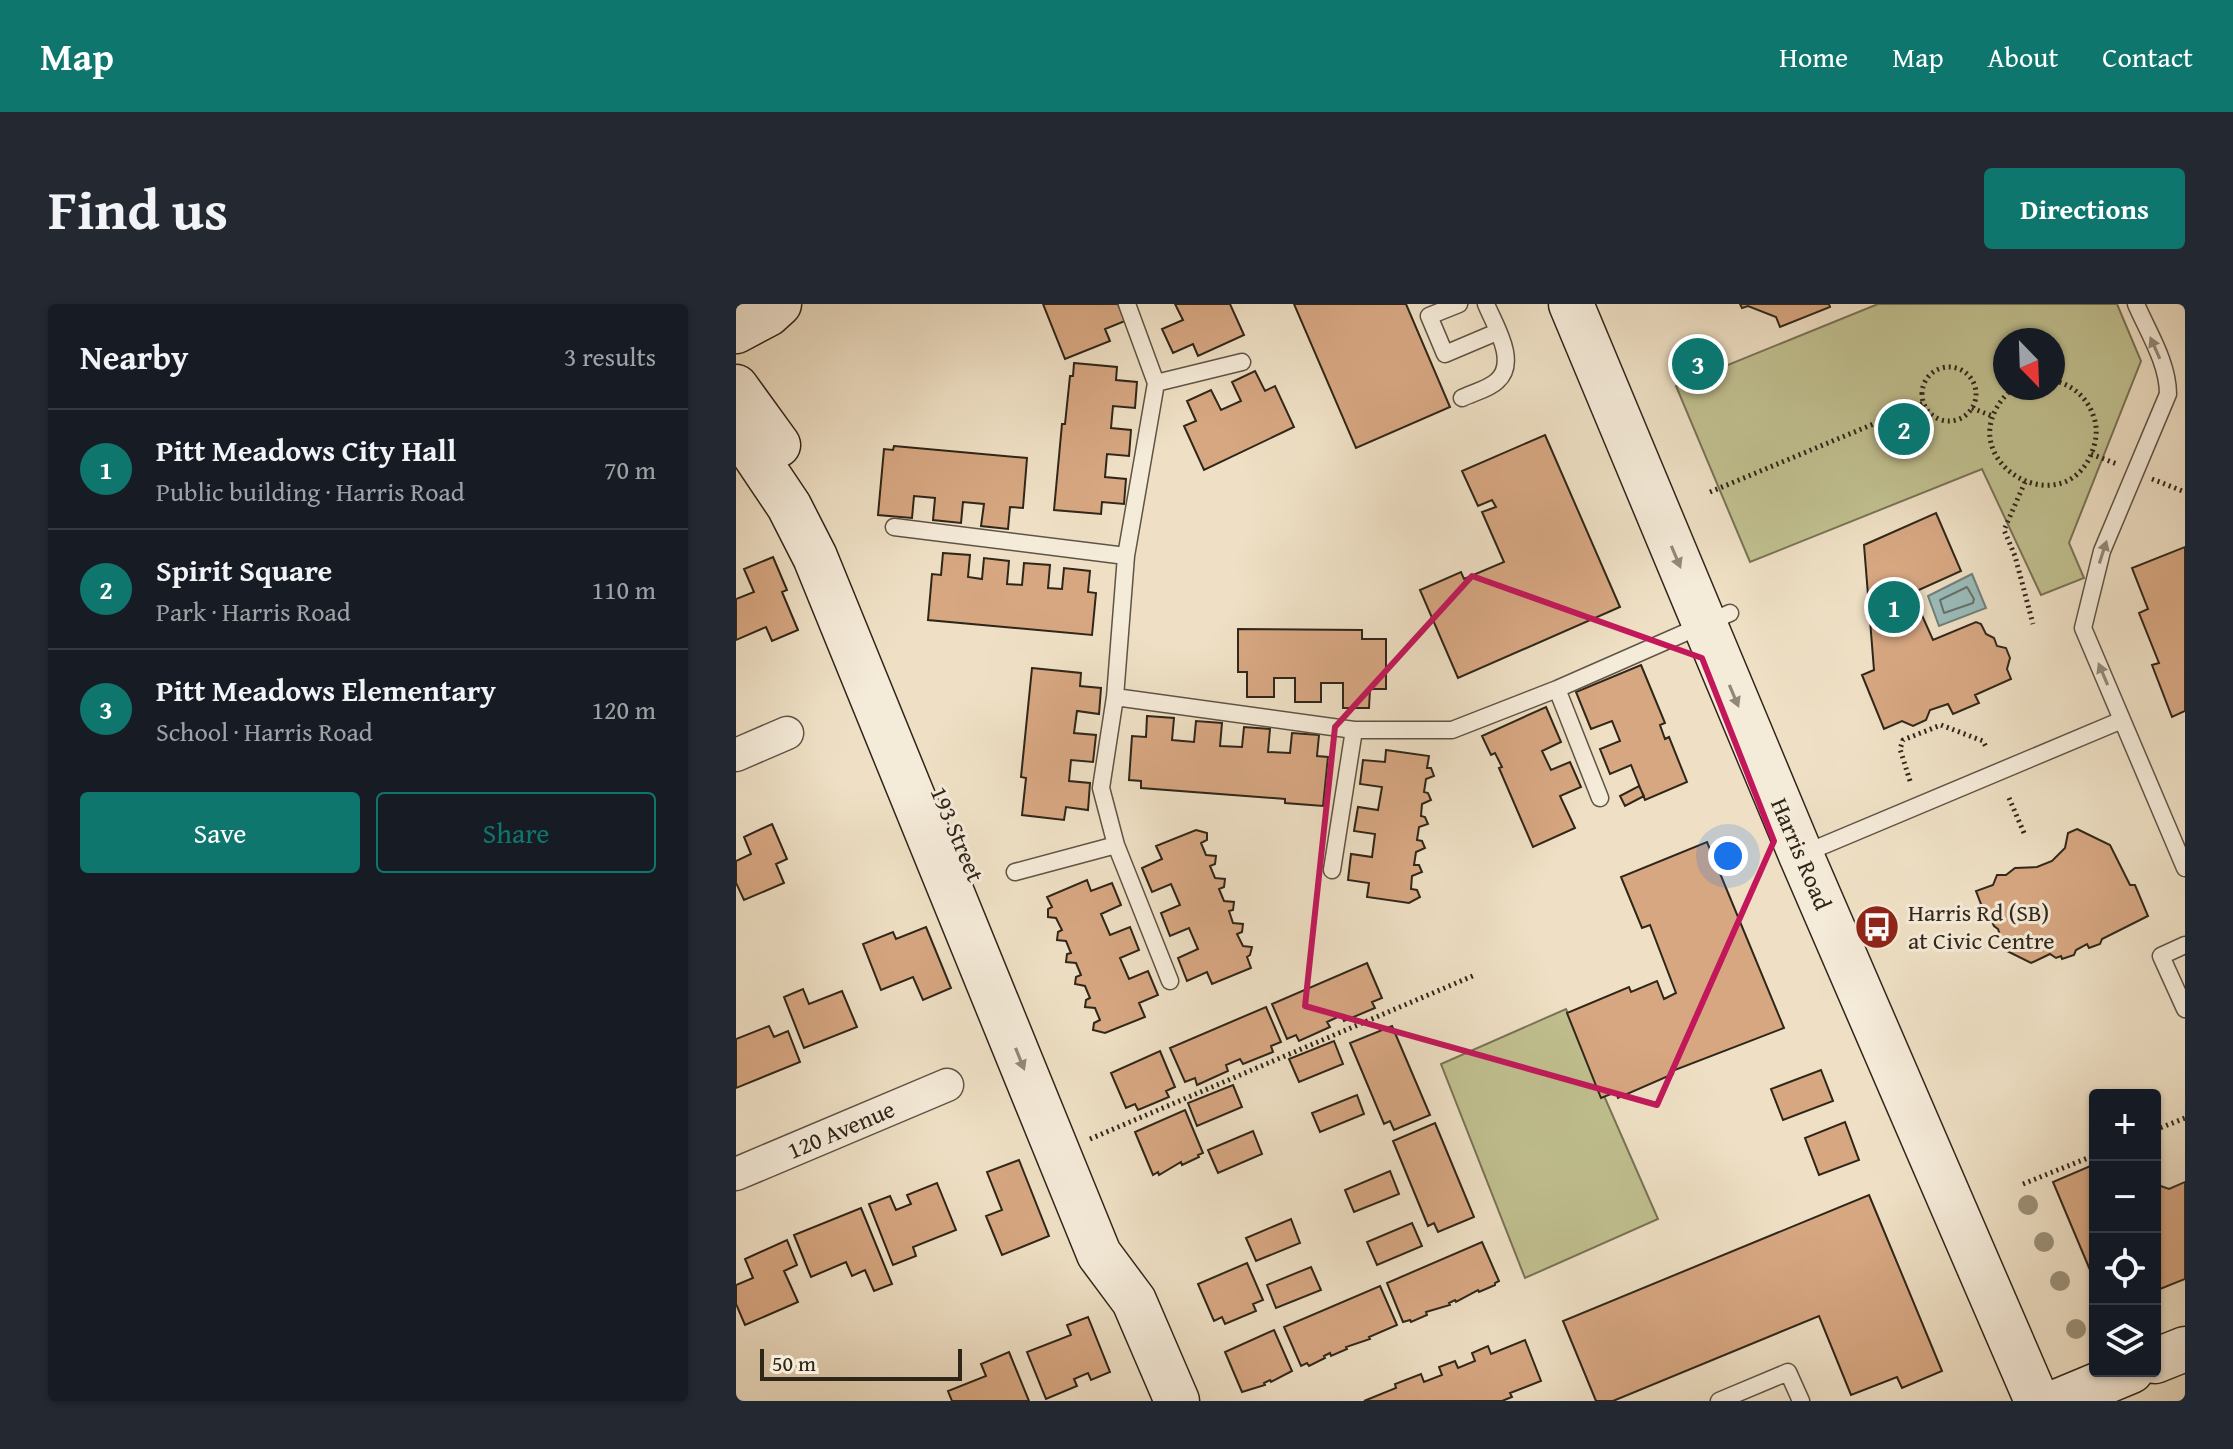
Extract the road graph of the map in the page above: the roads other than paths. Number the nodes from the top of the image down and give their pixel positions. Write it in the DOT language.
graph roads {
  1 [pos="742,304"];
  2 [pos="779,304"];
  3 [pos="1127,304"];
  4 [pos="1459,304"];
  5 [pos="1486,304"];
  6 [pos="1571,304"];
  7 [pos="1599,304"];
  8 [pos="2136,304"];
  9 [pos="736,305"];
  10 [pos="736,331"];
  11 [pos="1497,332"];
  12 [pos="1242,362"];
  13 [pos="1156,383"];
  14 [pos="736,387"];
  15 [pos="1462,398"];
  16 [pos="736,427"];
  17 [pos="894,527"];
  18 [pos="1126,556"];
  19 [pos="1717,619"];
  20 [pos="1557,689"];
  21 [pos="1115,697"];
  22 [pos="2122,720"];
  23 [pos="1354,730"];
  24 [pos="787,733"];
  25 [pos="736,755"];
  26 [pos="1600,798"];
  27 [pos="1116,845"];
  28 [pos="1814,850"];
  29 [pos="2185,868"];
  30 [pos="1332,870"];
  31 [pos="1015,872"];
  32 [pos="2185,945"];
  33 [pos="1170,981"];
  34 [pos="2185,1009"];
  35 [pos="947,1085"];
  36 [pos="736,1174"];
  37 [pos="1134,1301"];
  38 [pos="2185,1349"];
  39 [pos="2161,1359"];
  40 [pos="2116,1377"];
  41 [pos="2057,1400"];
  42 [pos="1177,1401"];
  43 [pos="1719,1401"];
  44 [pos="1801,1401"];
  1 -- 9 [label="street"];
  2 -- 10 [label="street"];
  3 -- 13 [label="lane"];
  4 -- 11 [label="lane"];
  5 -- 11 [label="lane"];
  6 -- 19 [label="street, Harris Road, one-way"];
  7 -- 19 [label="street, Harris Road"];
  22 -- 8 [label="lane, one-way"];
  11 -- 15 [label="lane"];
  12 -- 13 [label="lane"];
  13 -- 18 [label="lane"];
  14 -- 37 [label="street, 193 Street"];
  16 -- 37 [label="street, 193 Street, one-way"];
  17 -- 18 [label="lane"];
  18 -- 21 [label="lane"];
  19 -- 20 [label="lane"];
  19 -- 28 [label="street, Harris Road"];
  20 -- 23 [label="lane"];
  20 -- 26 [label="lane"];
  21 -- 23 [label="lane"];
  21 -- 27 [label="lane"];
  22 -- 28 [label="lane"];
  22 -- 29 [label="lane"];
  23 -- 30 [label="lane"];
  24 -- 25 [label="street"];
  27 -- 31 [label="lane"];
  27 -- 33 [label="lane"];
  28 -- 41 [label="street, Harris Road"];
  32 -- 34 [label="lane"];
  35 -- 36 [label="street, 120 Avenue"];
  37 -- 42 [label="street, 193 Street"];
  38 -- 39 [label="street"];
  40 -- 41 [label="street"];
  43 -- 44 [label="lane"];
}
